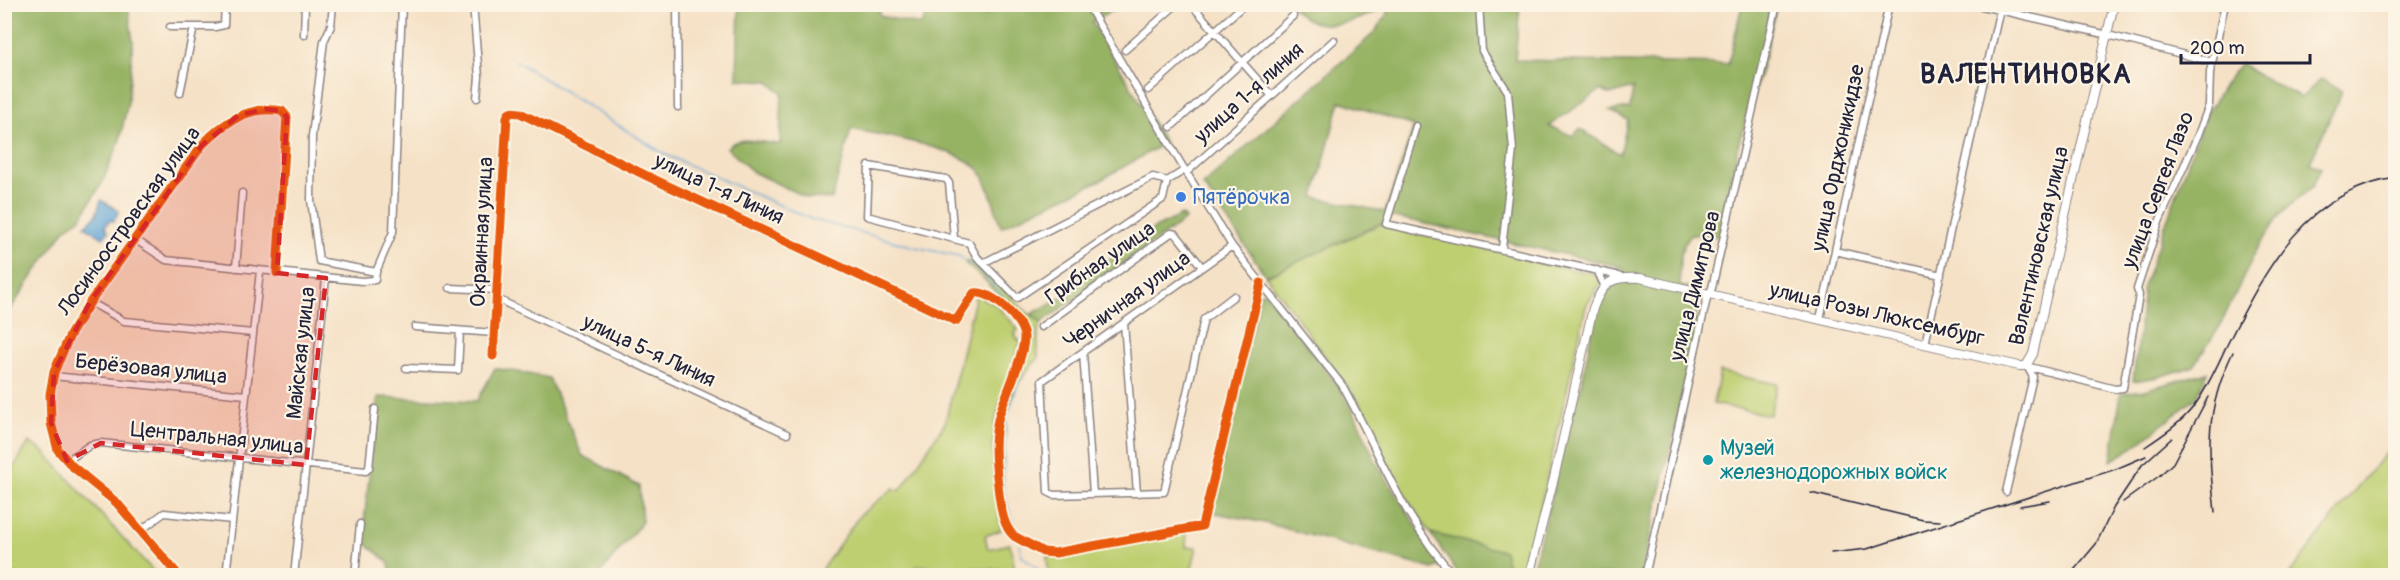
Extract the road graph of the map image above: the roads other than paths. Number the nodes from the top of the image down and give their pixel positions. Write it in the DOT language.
graph roads {
  1 [pos="225,4"];
  2 [pos="305,4"];
  3 [pos="333,4"];
  4 [pos="402,4"];
  5 [pos="473,4"];
  6 [pos="677,4"];
  7 [pos="1088,4"];
  8 [pos="1177,4"];
  9 [pos="1191,4"];
  10 [pos="1245,4"];
  11 [pos="1479,4"];
  12 [pos="1777,4"];
  13 [pos="1889,4"];
  14 [pos="1973,4"];
  15 [pos="2114,4"];
  16 [pos="2225,4"];
  17 [pos="2001,8"];
  18 [pos="1293,16"];
  19 [pos="170,27"];
  20 [pos="194,27"];
  21 [pos="1213,31"];
  22 [pos="304,35"];
  23 [pos="2108,35"];
  24 [pos="1334,40"];
  25 [pos="1125,50"];
  26 [pos="2212,62"];
  27 [pos="1242,63"];
  28 [pos="1148,90"];
  29 [pos="180,93"];
  30 [pos="1271,95"];
  31 [pos="477,98"];
  32 [pos="678,107"];
  33 [pos="510,112"];
  34 [pos="1416,126"];
  35 [pos="1171,127"];
  36 [pos="1186,171"];
  37 [pos="1167,181"];
  38 [pos="242,193"];
  39 [pos="954,238"];
  40 [pos="136,240"];
  41 [pos="1232,246"];
  42 [pos="1502,248"];
  43 [pos="1835,251"];
  44 [pos="983,263"];
  45 [pos="1202,267"];
  46 [pos="236,268"];
  47 [pos="1597,270"];
  48 [pos="260,271"];
  49 [pos="376,272"];
  50 [pos="277,273"];
  51 [pos="1941,275"];
  52 [pos="326,278"];
  53 [pos="1622,278"];
  54 [pos="1261,283"];
  55 [pos="1604,285"];
  56 [pos="450,288"];
  57 [pos="497,290"];
  58 [pos="1708,294"];
  59 [pos="1234,296"];
  60 [pos="496,298"];
  61 [pos="90,302"];
  62 [pos="1820,319"];
  63 [pos="1124,322"];
  64 [pos="415,327"];
  65 [pos="1041,327"];
  66 [pos="460,331"];
  67 [pos="253,333"];
  68 [pos="494,333"];
  69 [pos="1926,344"];
  70 [pos="1083,352"];
  71 [pos="493,356"];
  72 [pos="2025,366"];
  73 [pos="406,368"];
  74 [pos="53,376"];
  75 [pos="2123,388"];
  76 [pos="246,395"];
  77 [pos="375,409"];
  78 [pos="788,434"];
  79 [pos="239,458"];
  80 [pos="67,461"];
  81 [pos="306,465"];
  82 [pos="2006,492"];
  83 [pos="1137,493"];
  84 [pos="1093,494"];
  85 [pos="232,520"];
  86 [pos="360,524"];
  87 [pos="140,531"];
  88 [pos="179,576"];
  89 [pos="226,576"];
  90 [pos="294,576"];
  91 [pos="356,576"];
  92 [pos="1455,576"];
  93 [pos="1529,576"];
  94 [pos="1645,576"];
  1 -- 20 [label="street"];
  2 -- 22 [label="street"];
  3 -- 49 [label="street"];
  4 -- 49 [label="street"];
  5 -- 31 [label="street"];
  6 -- 32 [label="street"];
  7 -- 36 [label="street"];
  8 -- 25 [label="street"];
  9 -- 21 [label="street"];
  10 -- 21 [label="street"];
  11 -- 42 [label="street"];
  12 -- 58 [label="street, улица Димитрова"];
  13 -- 43 [label="street, улица Орджоникидзе"];
  14 -- 17 [label="street"];
  15 -- 23 [label="main road, Валентиновская улица"];
  16 -- 26 [label="street, улица Сергея Лазо"];
  17 -- 23 [label="street"];
  17 -- 51 [label="street"];
  18 -- 27 [label="street"];
  19 -- 20 [label="street"];
  20 -- 29 [label="street"];
  21 -- 27 [label="street"];
  21 -- 28 [label="street"];
  23 -- 26 [label="street"];
  23 -- 72 [label="main road, Валентиновская улица"];
  24 -- 30 [label="street, улица 1-я линия"];
  26 -- 75 [label="street, улица Сергея Лазо"];
  27 -- 30 [label="street"];
  27 -- 35 [label="street"];
  30 -- 36 [label="street, улица 1-я линия"];
  33 -- 54 [label="street, улица 1-я Линия"];
  33 -- 57 [label="street, Окраинная улица"];
  34 -- 42 [label="street"];
  36 -- 37 [label="street, улица 1-я линия"];
  36 -- 41 [label="street"];
  37 -- 44 [label="street"];
  37 -- 44 [label="street"];
  38 -- 46 [label="street"];
  39 -- 39 [label="street"];
  39 -- 44 [label="street"];
  40 -- 46 [label="street"];
  40 -- 50 [label="street, Лосиноостровская улица"];
  40 -- 61 [label="street, Лосиноостровская улица"];
  41 -- 45 [label="street, Черничная улица"];
  41 -- 54 [label="street"];
  42 -- 47 [label="street"];
  43 -- 51 [label="street"];
  43 -- 62 [label="street, улица Орджоникидзе"];
  45 -- 63 [label="street, Черничная улица"];
  45 -- 65 [label="street, Грибная улица"];
  46 -- 48 [label="street"];
  47 -- 53 [label="street"];
  47 -- 55 [label="street"];
  48 -- 50 [label="street"];
  48 -- 67 [label="street"];
  49 -- 52 [label="street"];
  50 -- 52 [label="street"];
  51 -- 69 [label="street"];
  52 -- 81 [label="street, Майская улица"];
  53 -- 55 [label="main road"];
  53 -- 58 [label="main road, улица Розы Люксембург"];
  54 -- 92 [label="street"];
  55 -- 93 [label="main road"];
  56 -- 57 [label="street"];
  57 -- 60 [label="street, Окраинная улица"];
  58 -- 62 [label="main road, улица Розы Люксембург"];
  58 -- 94 [label="street, улица Димитрова"];
  59 -- 83 [label="street"];
  60 -- 68 [label="street, Окраинная улица"];
  60 -- 78 [label="street, улица 5-я Линия"];
  61 -- 67 [label="street"];
  61 -- 74 [label="street, Лосиноостровская улица"];
  62 -- 69 [label="main road, улица Розы Люксембург"];
  63 -- 70 [label="street, Черничная улица"];
  63 -- 83 [label="street"];
  64 -- 66 [label="street"];
  66 -- 68 [label="street"];
  66 -- 73 [label="street"];
  67 -- 76 [label="street"];
  68 -- 71 [label="street, Окраинная улица"];
  69 -- 72 [label="main road, улица Розы Люксембург"];
  70 -- 84 [label="street"];
  70 -- 84 [label="street, Черничная улица"];
  72 -- 75 [label="street, улица Розы Люксембург"];
  72 -- 82 [label="street, Валентиновская улица"];
  74 -- 76 [label="street, Берёзовая улица"];
  74 -- 80 [label="street, Лосиноостровская улица"];
  76 -- 79 [label="street"];
  77 -- 81 [label="street, Центральная улица"];
  79 -- 80 [label="street, Центральная улица"];
  79 -- 81 [label="street, Центральная улица"];
  79 -- 85 [label="street"];
  80 -- 87 [label="street, Лосиноостровская улица"];
  81 -- 90 [label="street, Майская улица"];
  83 -- 84 [label="street"];
  85 -- 87 [label="street"];
  85 -- 89 [label="street"];
  86 -- 91 [label="street"];
  87 -- 88 [label="street, Лосиноостровская улица"];
}
